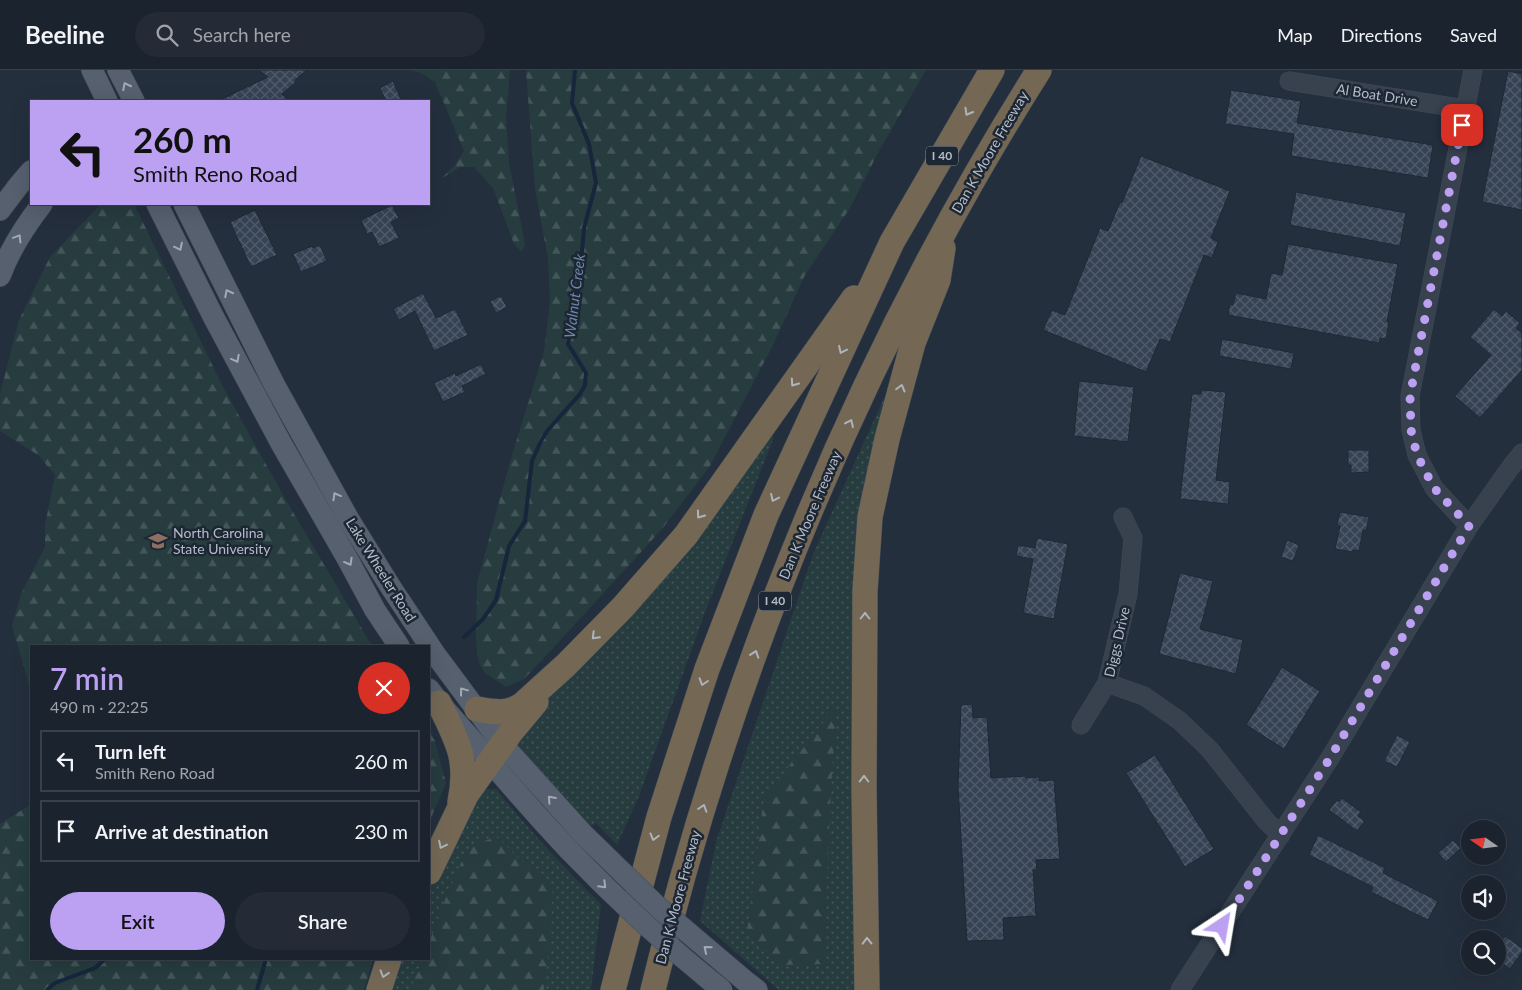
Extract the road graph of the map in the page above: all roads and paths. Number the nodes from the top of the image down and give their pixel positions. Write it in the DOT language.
graph roads {
  1 [pos="92,70"];
  2 [pos="118,70"];
  3 [pos="992,70"];
  4 [pos="1039,70"];
  5 [pos="1473,70"];
  6 [pos="1289,81"];
  7 [pos="107,100"];
  8 [pos="133,100"];
  9 [pos="1465,109"];
  10 [pos="30,172"];
  11 [pos="41,205"];
  12 [pos="158,205"];
  13 [pos="184,205"];
  14 [pos="0,210"];
  15 [pos="945,230"];
  16 [pos="892,242"];
  17 [pos="0,276"];
  18 [pos="1522,453"];
  19 [pos="1123,518"];
  20 [pos="1469,526"];
  21 [pos="397,645"];
  22 [pos="429,645"];
  23 [pos="430,646"];
  24 [pos="566,665"];
  25 [pos="1107,683"];
  26 [pos="434,696"];
  27 [pos="477,709"];
  28 [pos="1081,725"];
  29 [pos="496,753"];
  30 [pos="459,809"];
  31 [pos="1281,835"];
  32 [pos="430,870"];
  33 [pos="389,960"];
  34 [pos="751,985"];
  35 [pos="379,990"];
  36 [pos="613,990"];
  37 [pos="654,990"];
  38 [pos="722,990"];
  39 [pos="867,990"];
  40 [pos="1180,990"];
  1 -- 7 [label="main road"];
  8 -- 2 [label="main road, one-way"];
  3 -- 16 [label="highway, I 40, one-way"];
  4 -- 15 [label="highway, Dan K Moore Freeway / I 40"];
  5 -- 9 [label="street"];
  6 -- 9 [label="street, Al Boat Drive"];
  9 -- 20 [label="street"];
  10 -- 14 [label="main road"];
  17 -- 11 [label="main road, one-way"];
  12 -- 21 [label="main road, Lake Wheeler Road, one-way"];
  22 -- 13 [label="main road, Lake Wheeler Road, one-way"];
  37 -- 15 [label="highway, Dan K Moore Freeway / I 40, one-way"];
  39 -- 15 [label="highway, one-way"];
  16 -- 24 [label="highway, one-way"];
  16 -- 36 [label="highway, I 40, one-way"];
  18 -- 20 [label="street"];
  19 -- 25 [label="street, Diggs Drive"];
  20 -- 31 [label="street"];
  27 -- 23 [label="main road, Lake Wheeler Road, one-way"];
  24 -- 27 [label="highway"];
  24 -- 29 [label="highway"];
  25 -- 28 [label="street"];
  25 -- 31 [label="street, Diggs Drive"];
  26 -- 29 [label="main road, Lake Wheeler Road"];
  26 -- 30 [label="highway"];
  27 -- 29 [label="main road, Lake Wheeler Road"];
  29 -- 30 [label="highway"];
  34 -- 29 [label="main road, Lake Wheeler Road, one-way, bridge"];
  29 -- 38 [label="main road, Lake Wheeler Road, one-way, bridge"];
  30 -- 32 [label="highway, one-way"];
  31 -- 40 [label="street"];
  33 -- 35 [label="highway, one-way"];
}
